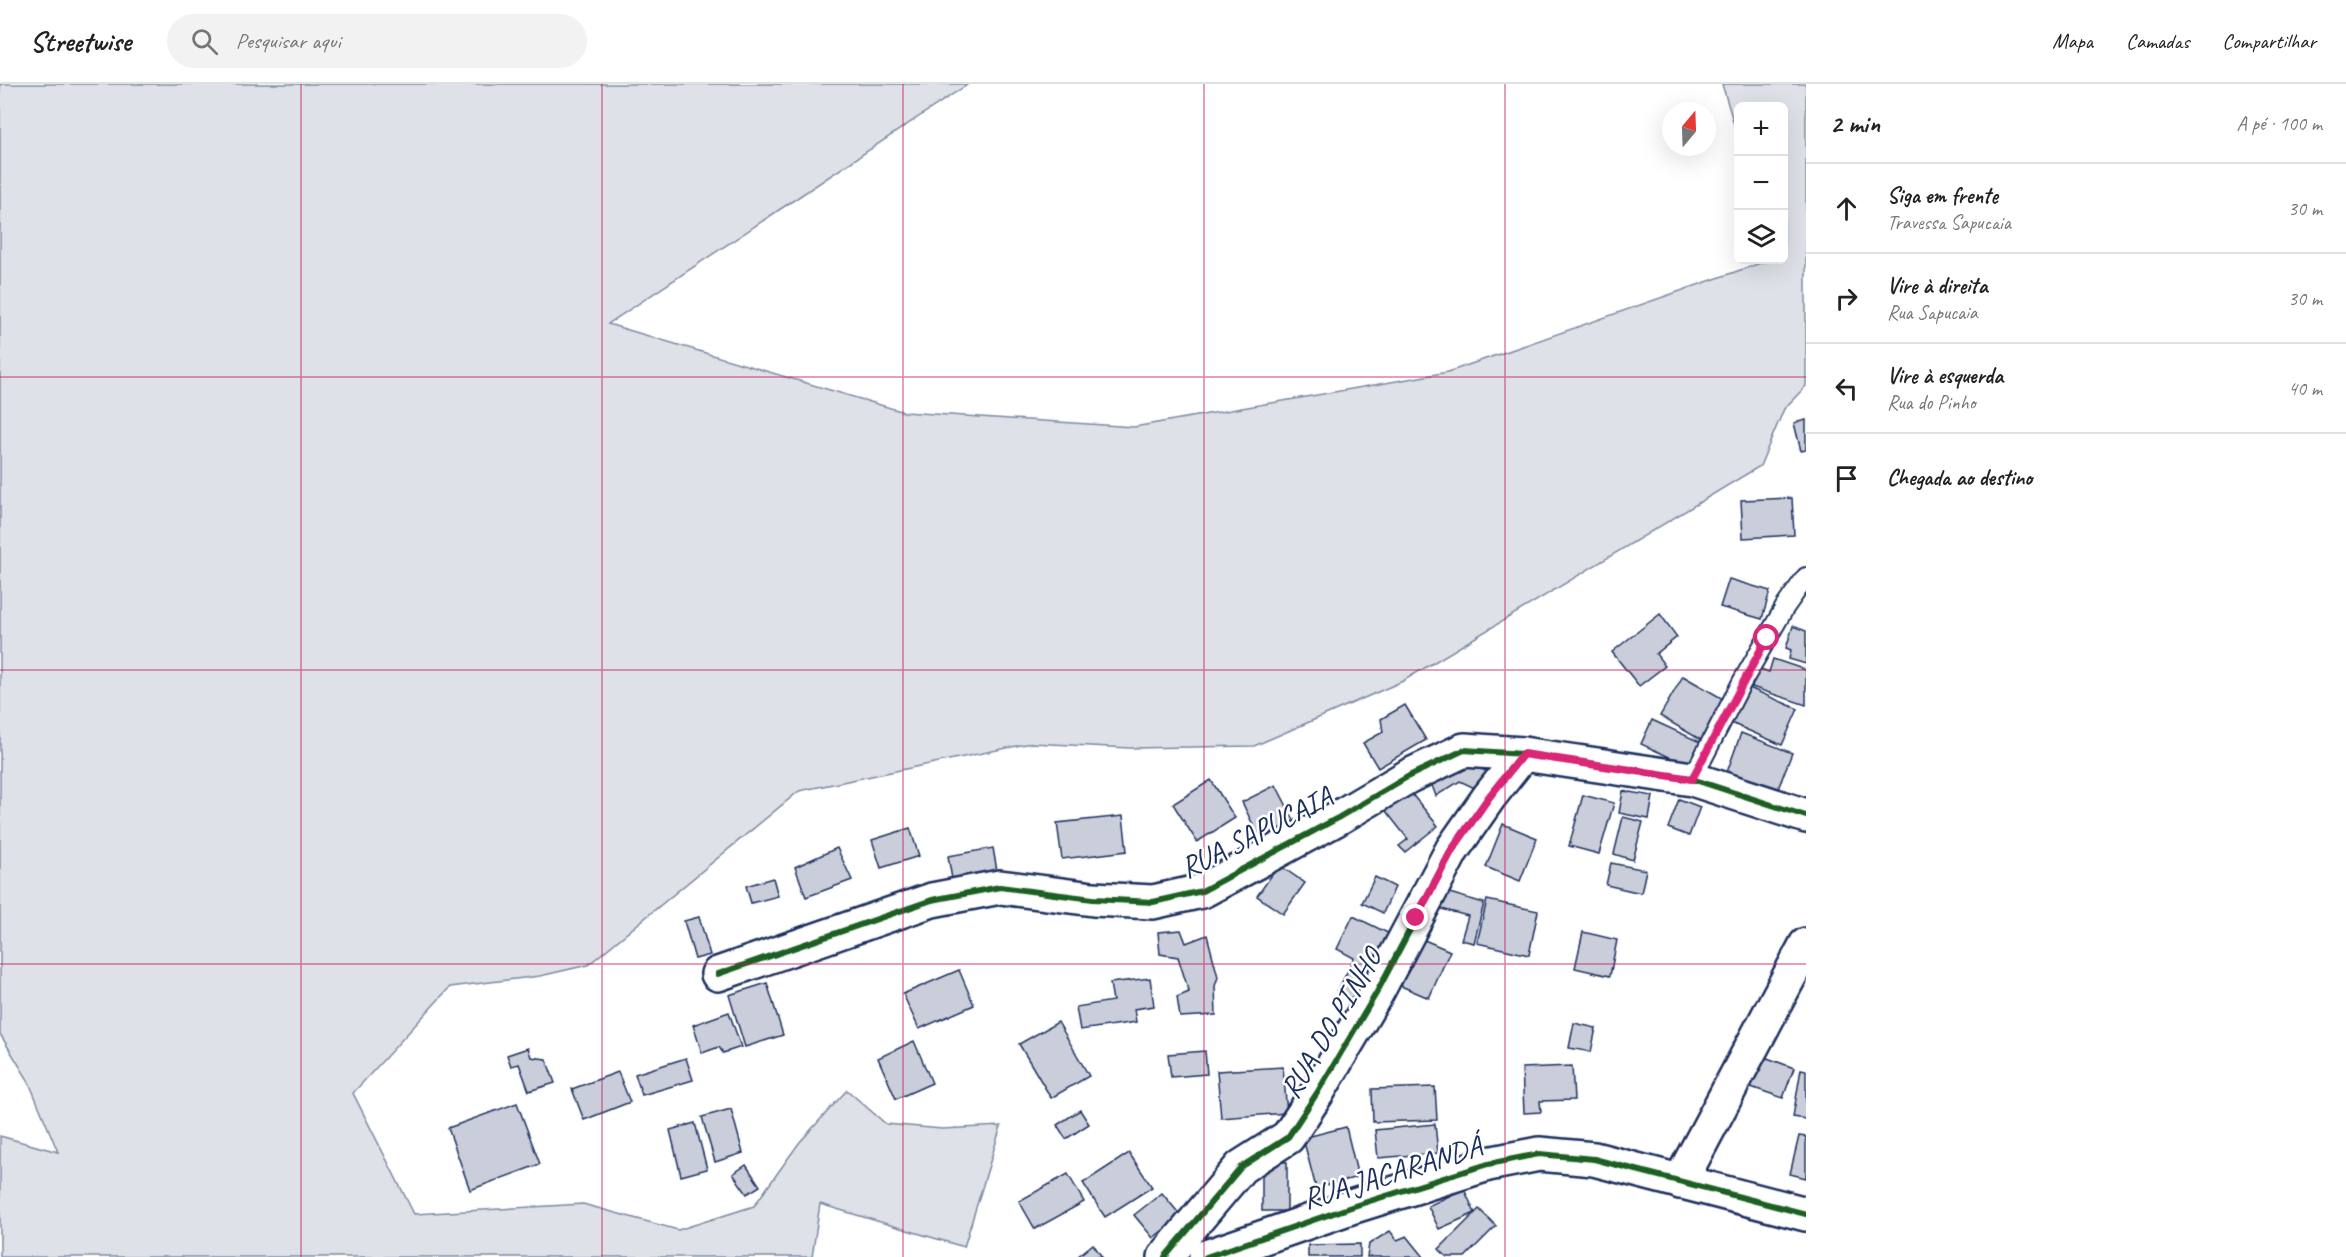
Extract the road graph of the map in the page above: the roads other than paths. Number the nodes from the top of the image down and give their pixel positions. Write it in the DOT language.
graph roads {
  1 [pos="1806,577"];
  2 [pos="1523,754"];
  3 [pos="1692,779"];
  4 [pos="1806,816"];
  5 [pos="1806,945"];
  6 [pos="718,974"];
  7 [pos="1680,1182"];
  8 [pos="1806,1214"];
  9 [pos="1165,1257"];
  10 [pos="1206,1257"];
  1 -- 3 [label="lane"];
  2 -- 3 [label="street, RUA SAPUCAIA"];
  2 -- 6 [label="street, RUA SAPUCAIA"];
  2 -- 9 [label="street, RUA DO PINHO"];
  3 -- 4 [label="street, RUA SAPUCAIA"];
  5 -- 7 [label="street"];
  7 -- 8 [label="street, RUA JACARANDÁ"];
  7 -- 10 [label="street, RUA JACARANDÁ"];
}
